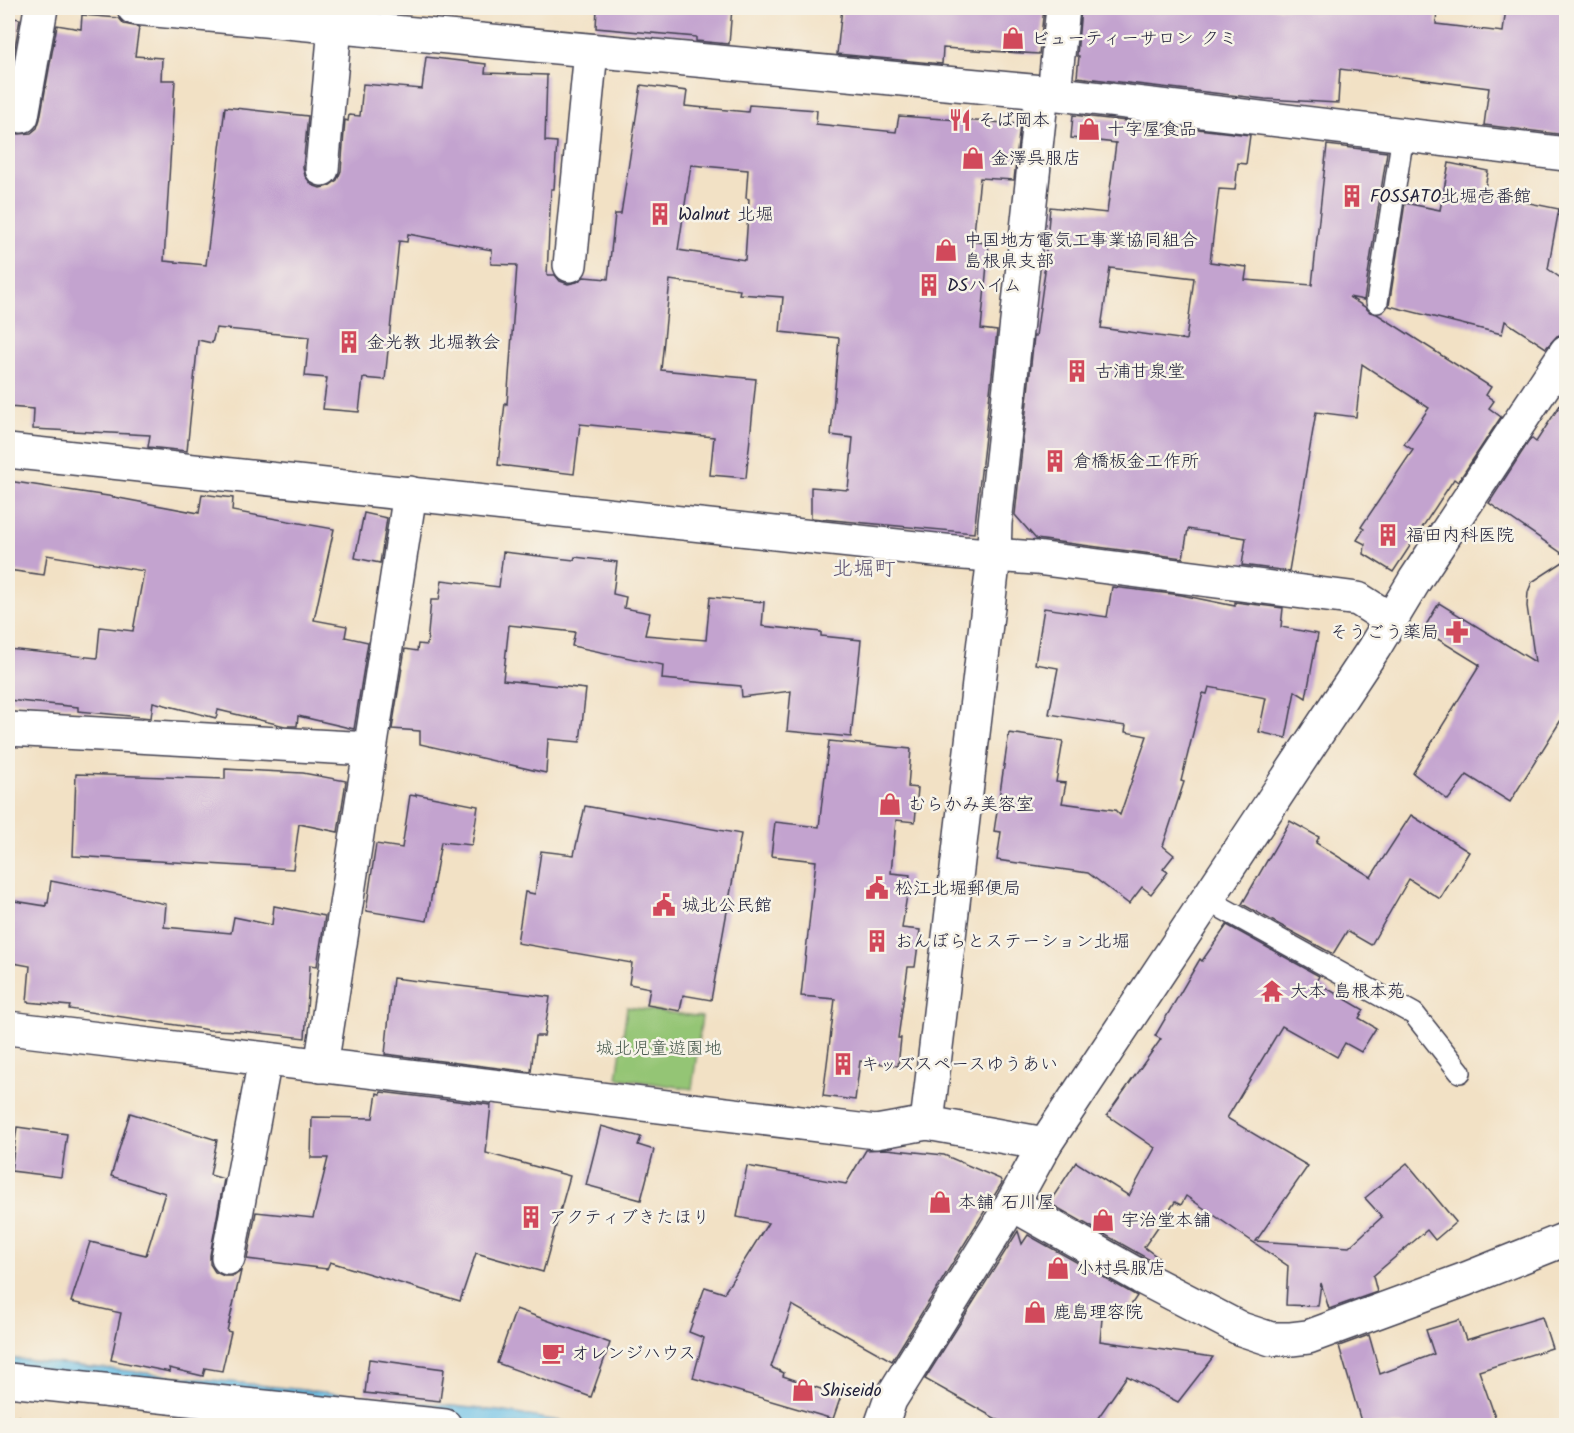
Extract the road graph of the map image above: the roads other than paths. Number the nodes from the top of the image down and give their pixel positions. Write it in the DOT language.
graph roads {
  1 [pos="41,8"];
  2 [pos="134,8"];
  3 [pos="1063,8"];
  4 [pos="335,27"];
  5 [pos="591,51"];
  6 [pos="1048,92"];
  7 [pos="22,116"];
  8 [pos="1403,135"];
  9 [pos="1566,154"];
  10 [pos="322,169"];
  11 [pos="570,265"];
  12 [pos="1377,303"];
  13 [pos="1566,352"];
  14 [pos="8,451"];
  15 [pos="410,493"];
  16 [pos="994,556"];
  17 [pos="1391,620"];
  18 [pos="8,729"];
  19 [pos="370,749"];
  20 [pos="1206,899"];
  21 [pos="8,1028"];
  22 [pos="265,1059"];
  23 [pos="321,1066"];
  24 [pos="1460,1072"];
  25 [pos="927,1123"];
  26 [pos="1045,1144"];
  27 [pos="1011,1204"];
  28 [pos="1566,1239"];
  29 [pos="228,1258"];
  30 [pos="8,1380"];
  31 [pos="187,1412"];
  32 [pos="445,1425"];
  33 [pos="881,1425"];
  1 -- 7 [label="street"];
  2 -- 4 [label="street"];
  3 -- 6 [label="street"];
  4 -- 5 [label="street"];
  4 -- 10 [label="street"];
  5 -- 6 [label="street"];
  5 -- 11 [label="street"];
  6 -- 8 [label="street"];
  6 -- 16 [label="street"];
  8 -- 9 [label="street"];
  8 -- 12 [label="lane"];
  13 -- 17 [label="street"];
  14 -- 15 [label="street"];
  15 -- 16 [label="street"];
  15 -- 19 [label="street"];
  16 -- 17 [label="street"];
  16 -- 25 [label="street"];
  17 -- 20 [label="street"];
  18 -- 19 [label="street"];
  19 -- 23 [label="street"];
  20 -- 24 [label="lane"];
  20 -- 26 [label="street"];
  21 -- 22 [label="street"];
  22 -- 23 [label="street"];
  22 -- 29 [label="street"];
  23 -- 25 [label="street"];
  25 -- 26 [label="street"];
  26 -- 27 [label="street"];
  27 -- 28 [label="street"];
  27 -- 33 [label="street"];
  30 -- 31 [label="street"];
  31 -- 32 [label="street"];
}
